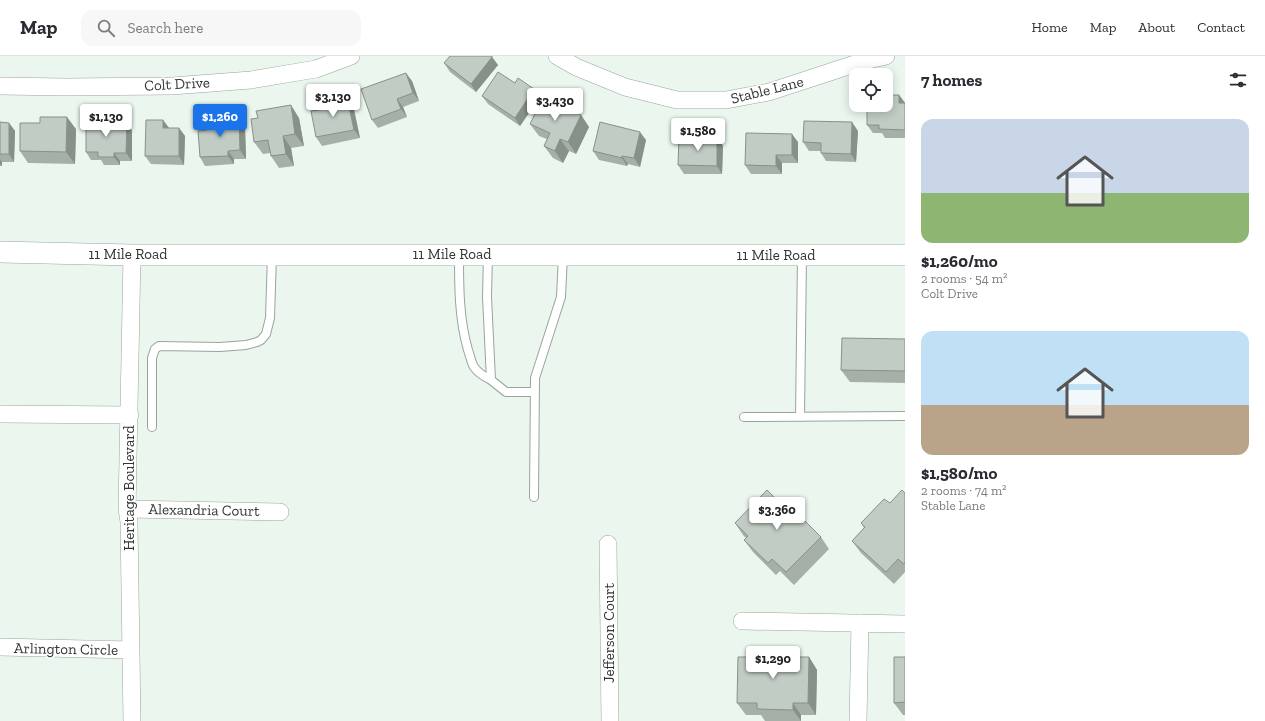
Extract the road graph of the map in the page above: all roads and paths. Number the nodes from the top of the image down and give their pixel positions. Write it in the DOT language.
graph roads {
  1 [pos="351,56"];
  2 [pos="557,56"];
  3 [pos="886,56"];
  4 [pos="333,59"];
  5 [pos="0,86"];
  6 [pos="0,252"];
  7 [pos="132,254"];
  8 [pos="272,254"];
  9 [pos="459,254"];
  10 [pos="488,254"];
  11 [pos="564,254"];
  12 [pos="802,255"];
  13 [pos="905,255"];
  14 [pos="491,380"];
  15 [pos="534,392"];
  16 [pos="0,414"];
  17 [pos="130,415"];
  18 [pos="905,416"];
  19 [pos="744,417"];
  20 [pos="800,417"];
  21 [pos="152,427"];
  22 [pos="534,497"];
  23 [pos="127,509"];
  24 [pos="280,512"];
  25 [pos="608,544"];
  26 [pos="742,621"];
  27 [pos="860,623"];
  28 [pos="905,624"];
  29 [pos="0,647"];
  30 [pos="131,650"];
  31 [pos="132,721"];
  32 [pos="610,721"];
  33 [pos="858,721"];
  1 -- 4 [label="street, Colt Drive"];
  2 -- 3 [label="street, Stable Lane"];
  4 -- 5 [label="street, Colt Drive"];
  6 -- 7 [label="street, 11 Mile Road"];
  7 -- 8 [label="street, 11 Mile Road"];
  7 -- 17 [label="street, Heritage Boulevard"];
  8 -- 9 [label="street, 11 Mile Road"];
  8 -- 21 [label="lane"];
  9 -- 10 [label="street, 11 Mile Road"];
  9 -- 14 [label="lane"];
  10 -- 11 [label="street, 11 Mile Road"];
  10 -- 14 [label="lane"];
  11 -- 12 [label="street, 11 Mile Road"];
  11 -- 15 [label="lane"];
  12 -- 13 [label="street, 11 Mile Road"];
  12 -- 20 [label="lane"];
  14 -- 15 [label="lane"];
  15 -- 22 [label="lane"];
  16 -- 17 [label="street"];
  17 -- 23 [label="street, Heritage Boulevard"];
  18 -- 20 [label="lane"];
  19 -- 20 [label="lane"];
  23 -- 24 [label="street, Alexandria Court"];
  23 -- 30 [label="street, Heritage Boulevard"];
  25 -- 32 [label="street, Jefferson Court"];
  26 -- 27 [label="street"];
  27 -- 28 [label="street"];
  27 -- 33 [label="street"];
  29 -- 30 [label="street, Arlington Circle"];
  30 -- 31 [label="street, Heritage Boulevard"];
}
